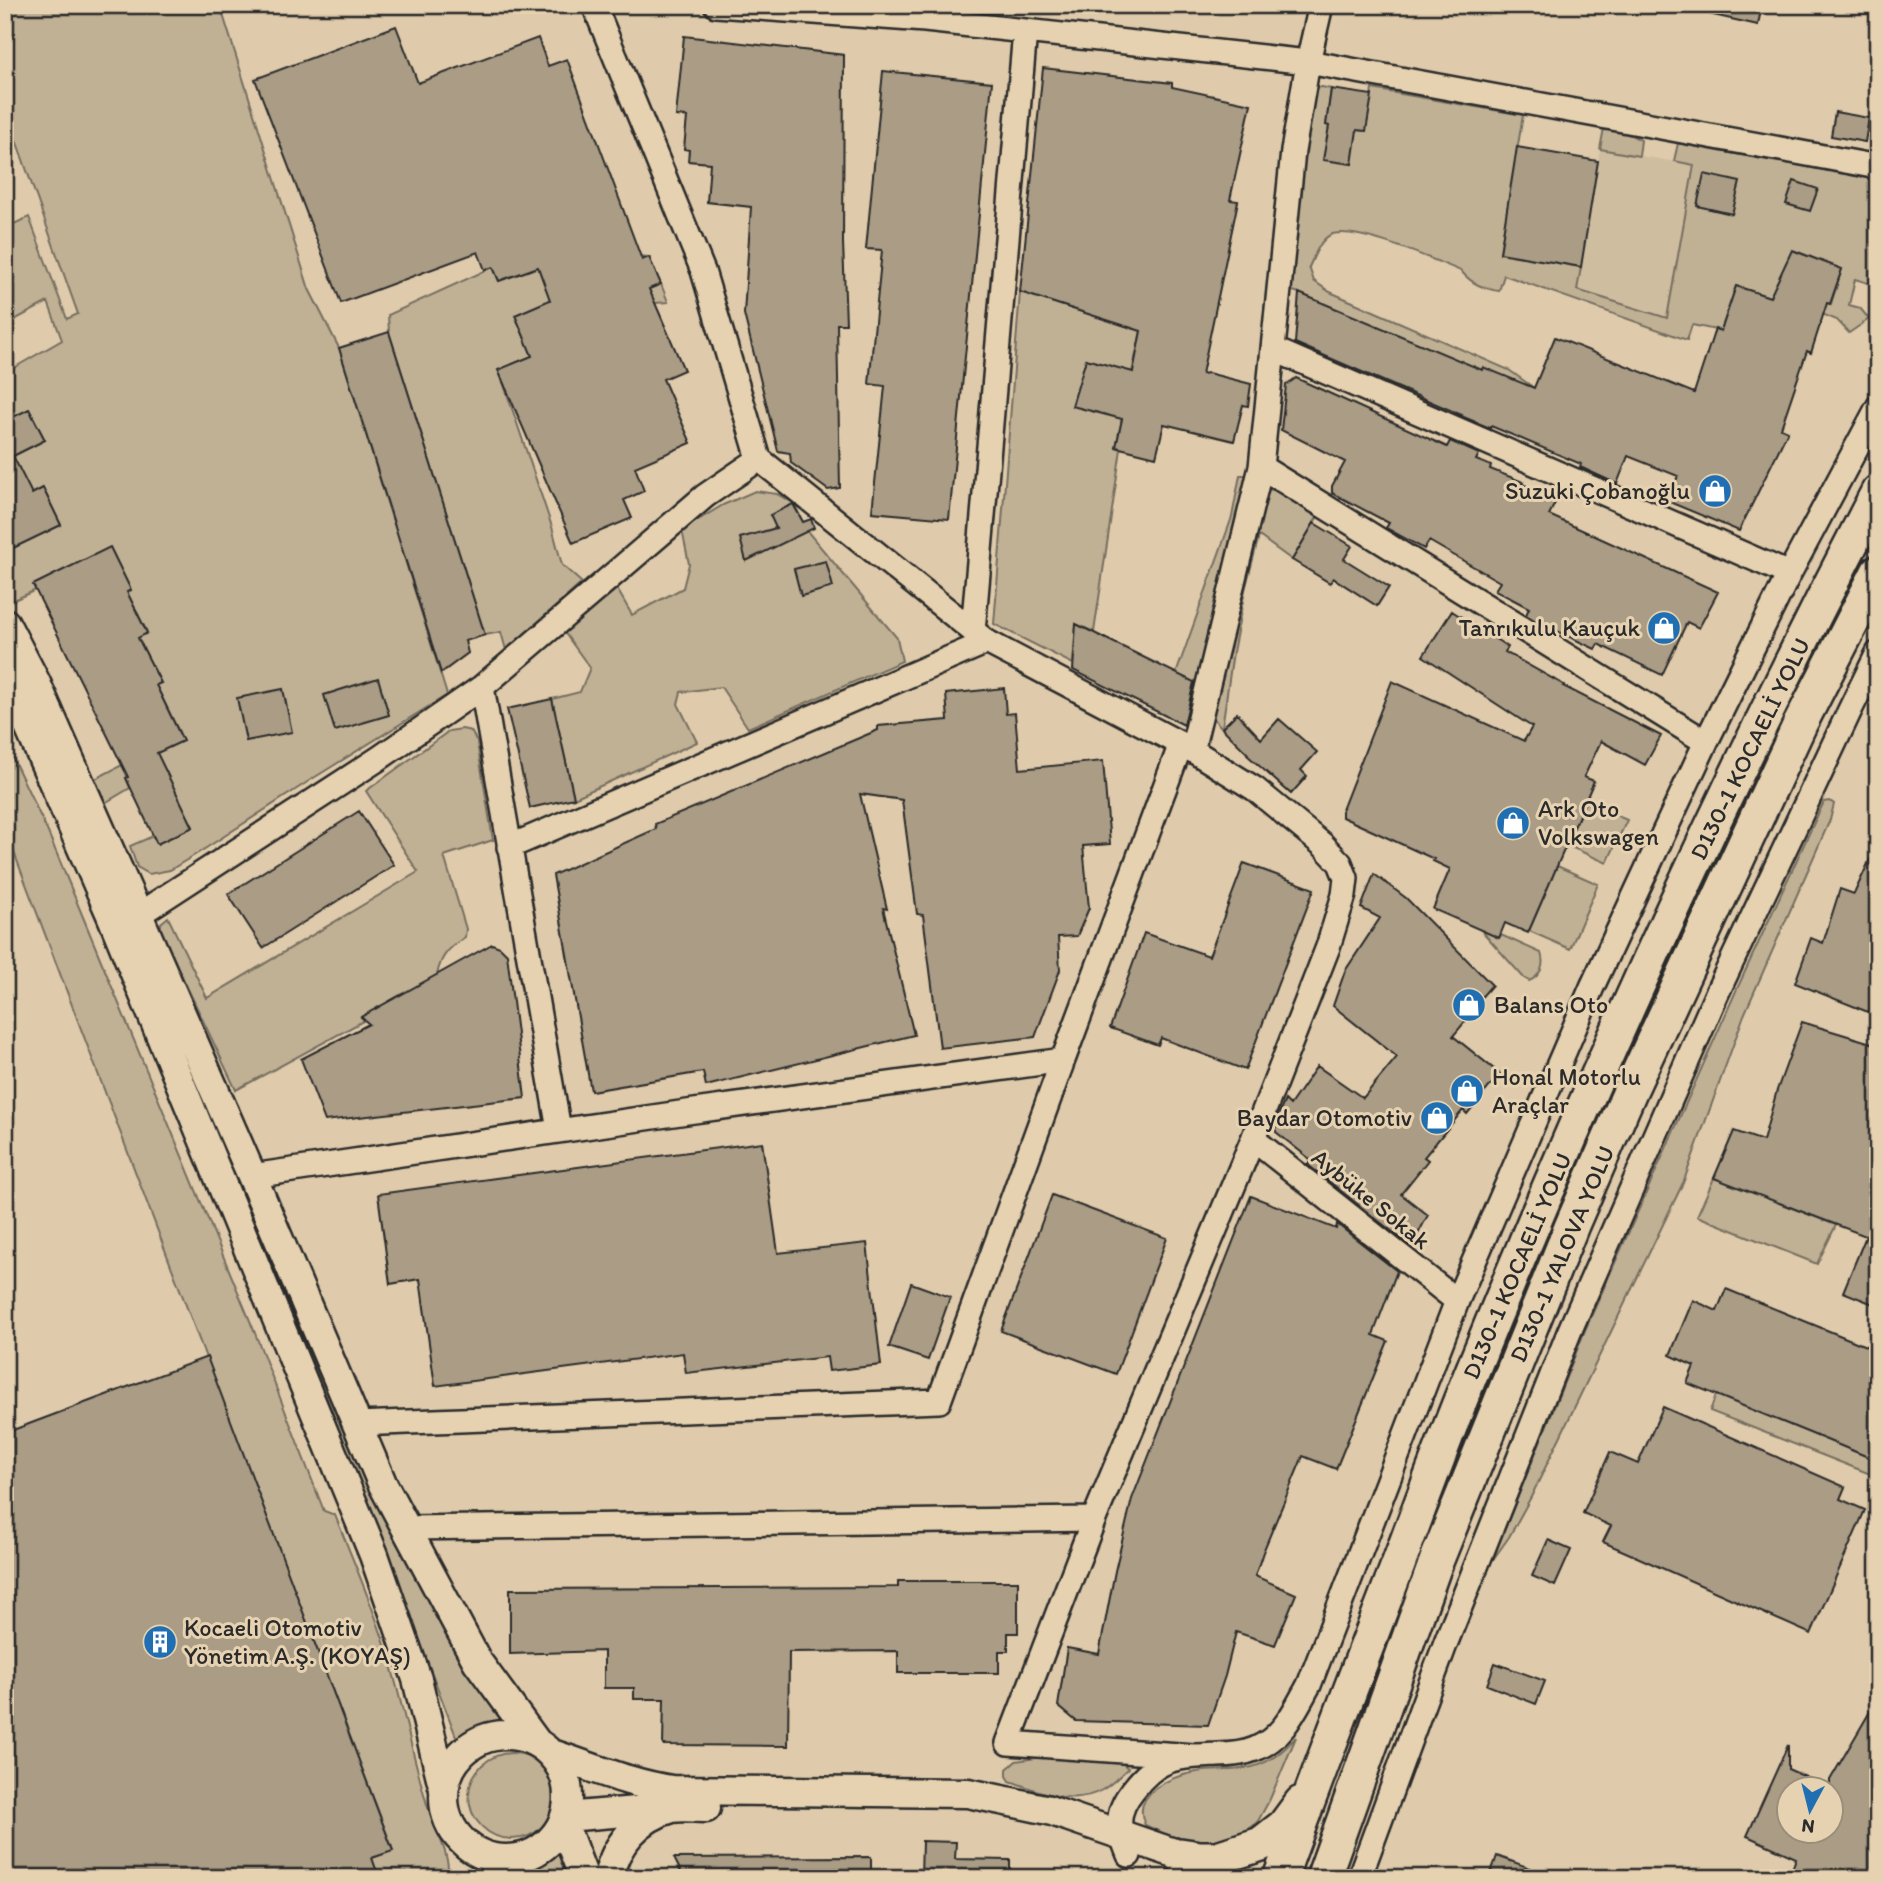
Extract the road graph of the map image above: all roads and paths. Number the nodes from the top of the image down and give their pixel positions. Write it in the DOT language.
graph roads {
  1 [pos="594,5"];
  2 [pos="716,5"];
  3 [pos="1321,5"];
  4 [pos="927,13"];
  5 [pos="1025,31"];
  6 [pos="1308,62"];
  7 [pos="1878,167"];
  8 [pos="1273,349"];
  9 [pos="1878,407"];
  10 [pos="759,458"];
  11 [pos="1261,467"];
  12 [pos="1878,492"];
  13 [pos="1878,572"];
  14 [pos="1789,574"];
  15 [pos="5,623"];
  16 [pos="980,637"];
  17 [pos="1878,653"];
  18 [pos="5,672"];
  19 [pos="482,687"];
  20 [pos="1706,741"];
  21 [pos="1186,747"];
  22 [pos="509,847"];
  23 [pos="138,915"];
  24 [pos="1063,1060"];
  25 [pos="559,1130"];
  26 [pos="1253,1139"];
  27 [pos="252,1175"];
  28 [pos="1457,1301"];
  29 [pos="357,1424"];
  30 [pos="1094,1519"];
  31 [pos="406,1528"];
  32 [pos="545,1749"];
  33 [pos="1194,1756"];
  34 [pos="1313,1787"];
  35 [pos="444,1790"];
  36 [pos="674,1808"];
  37 [pos="564,1820"];
  38 [pos="1125,1844"];
  39 [pos="478,1852"];
  40 [pos="1180,1868"];
  41 [pos="496,1878"];
  42 [pos="584,1878"];
  43 [pos="608,1878"];
  44 [pos="1280,1878"];
  45 [pos="1323,1878"];
  46 [pos="1359,1878"];
  1 -- 10 [label="street"];
  2 -- 4 [label="street"];
  3 -- 6 [label="street"];
  4 -- 5 [label="street"];
  5 -- 6 [label="street"];
  5 -- 16 [label="street"];
  6 -- 7 [label="street"];
  6 -- 8 [label="street"];
  8 -- 11 [label="street"];
  8 -- 14 [label="street"];
  9 -- 14 [label="street"];
  10 -- 16 [label="street"];
  10 -- 19 [label="street"];
  11 -- 20 [label="street"];
  11 -- 21 [label="street"];
  12 -- 34 [label="highway, D130-1 KOCAELİ YOLU"];
  13 -- 45 [label="highway, D130-1 YALOVA YOLU"];
  14 -- 20 [label="street"];
  15 -- 23 [label="main road"];
  16 -- 21 [label="street"];
  16 -- 22 [label="street"];
  17 -- 46 [label="street"];
  18 -- 35 [label="main road"];
  19 -- 22 [label="street"];
  19 -- 23 [label="street"];
  20 -- 28 [label="street"];
  21 -- 24 [label="street"];
  21 -- 26 [label="street"];
  22 -- 25 [label="street"];
  23 -- 27 [label="main road"];
  24 -- 25 [label="street"];
  24 -- 29 [label="street"];
  25 -- 27 [label="street"];
  26 -- 28 [label="street, Aybüke Sokak"];
  26 -- 30 [label="street"];
  27 -- 29 [label="main road"];
  28 -- 33 [label="street"];
  29 -- 31 [label="main road"];
  30 -- 31 [label="street"];
  30 -- 33 [label="street"];
  31 -- 32 [label="main road"];
  32 -- 35 [label="main road"];
  32 -- 37 [label="main road"];
  32 -- 38 [label="main road"];
  33 -- 38 [label="street"];
  34 -- 40 [label="highway"];
  34 -- 44 [label="highway"];
  35 -- 39 [label="main road"];
  36 -- 37 [label="main road"];
  36 -- 38 [label="main road"];
  36 -- 43 [label="main road"];
  37 -- 39 [label="main road"];
  37 -- 42 [label="main road"];
  38 -- 40 [label="main road"];
  39 -- 41 [label="main road"];
}
